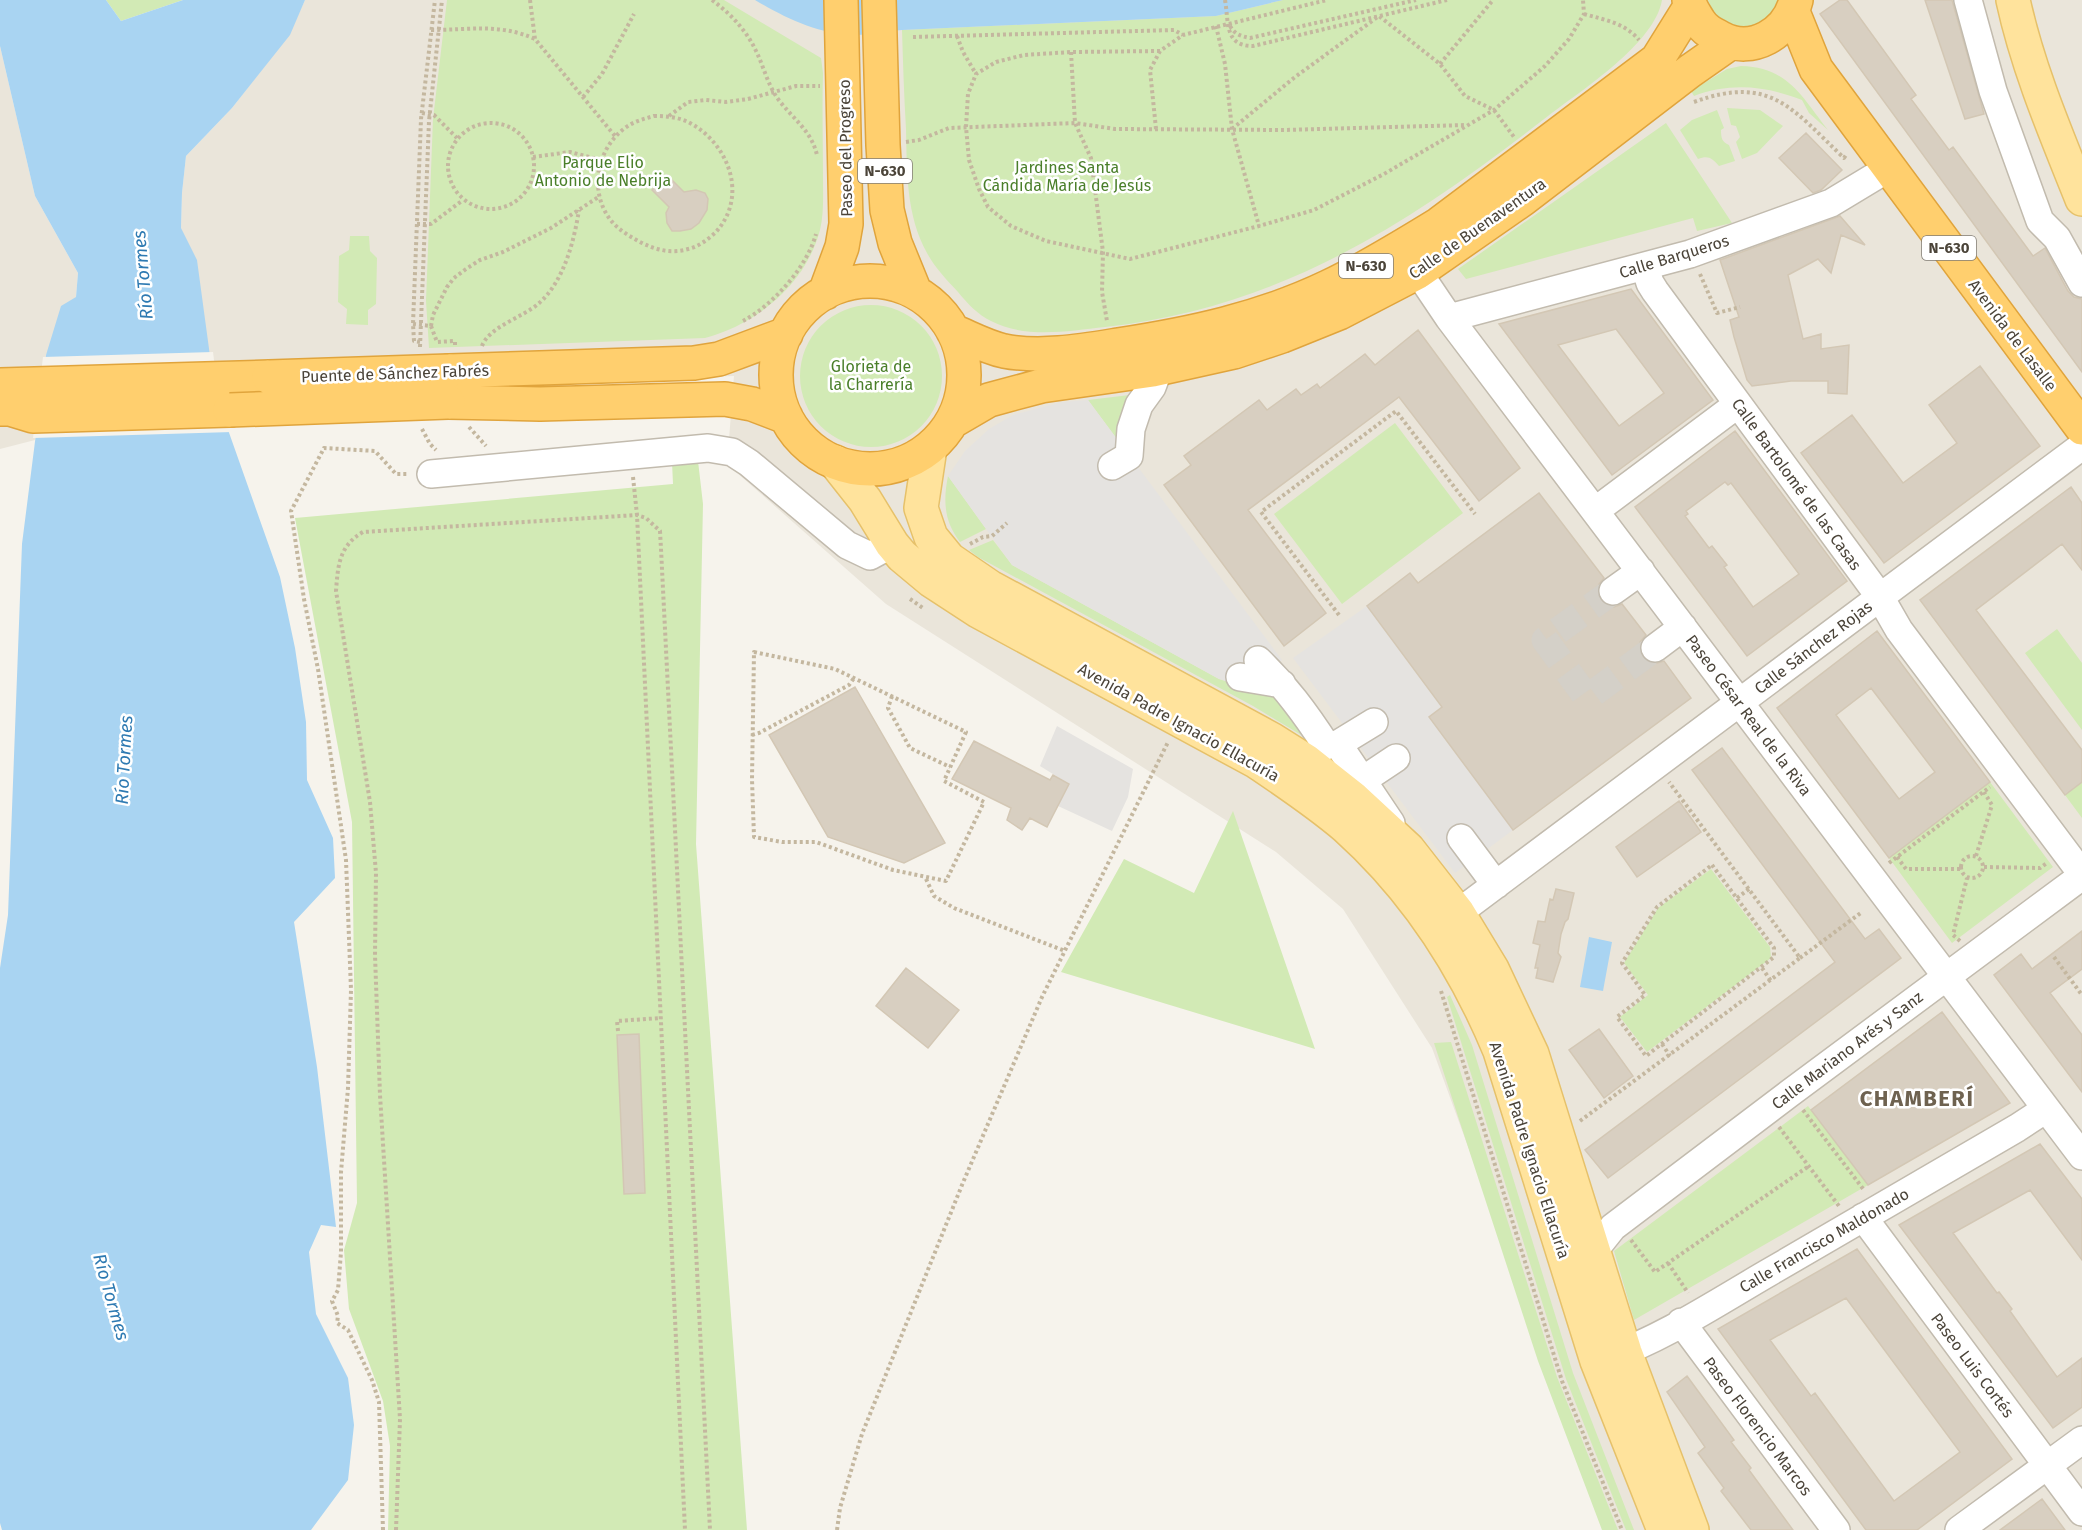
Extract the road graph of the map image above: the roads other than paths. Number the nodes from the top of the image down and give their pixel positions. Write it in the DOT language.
graph roads {
  1 [pos="841,0"];
  2 [pos="879,0"];
  3 [pos="1968,0"];
  4 [pos="2013,0"];
  5 [pos="1690,3"];
  6 [pos="1795,6"];
  7 [pos="1745,42"];
  8 [pos="1816,69"];
  9 [pos="1890,168"];
  10 [pos="2082,199"];
  11 [pos="1645,267"];
  12 [pos="1418,272"];
  13 [pos="2082,283"];
  14 [pos="825,292"];
  15 [pos="915,292"];
  16 [pos="1449,318"];
  17 [pos="954,331"];
  18 [pos="786,334"];
  19 [pos="1153,370"];
  20 [pos="453,383"];
  21 [pos="10,401"];
  22 [pos="1738,404"];
  23 [pos="786,417"];
  24 [pos="953,421"];
  25 [pos="2082,428"];
  26 [pos="2082,446"];
  27 [pos="930,448"];
  28 [pos="835,462"];
  29 [pos="1112,466"];
  30 [pos="431,474"];
  31 [pos="1595,511"];
  32 [pos="892,544"];
  33 [pos="1641,571"];
  34 [pos="1613,591"];
  35 [pos="1880,597"];
  36 [pos="1683,627"];
  37 [pos="1655,648"];
  38 [pos="1249,668"];
  39 [pos="1740,703"];
  40 [pos="1374,722"];
  41 [pos="1323,750"];
  42 [pos="1396,758"];
  43 [pos="1364,780"];
  44 [pos="1461,838"];
  45 [pos="1408,849"];
  46 [pos="2082,875"];
  47 [pos="1496,885"];
  48 [pos="1458,913"];
  49 [pos="1946,976"];
  50 [pos="2046,1109"];
  51 [pos="2082,1156"];
  52 [pos="1582,1218"];
  53 [pos="1863,1218"];
  54 [pos="1620,1231"];
  55 [pos="1593,1252"];
  56 [pos="1681,1322"];
  57 [pos="1611,1356"];
  58 [pos="2082,1440"];
  59 [pos="2047,1465"];
  60 [pos="2082,1512"];
  61 [pos="1664,1530"];
  62 [pos="1692,1530"];
  63 [pos="1836,1530"];
  64 [pos="1959,1530"];
  1 -- 14 [label="highway, Paseo del Progreso / N-630"];
  2 -- 15 [label="highway, N-630"];
  3 -- 13 [label="street"];
  4 -- 10 [label="main road"];
  5 -- 7 [label="highway, N-630"];
  5 -- 17 [label="highway, Calle de Buenaventura / N-630"];
  6 -- 7 [label="highway, N-630"];
  6 -- 8 [label="highway, Avenida de Lasalle / N-630"];
  7 -- 8 [label="highway, Avenida de Lasalle / N-630"];
  7 -- 12 [label="highway, Calle de Buenaventura / N-630"];
  8 -- 9 [label="highway, Avenida de Lasalle / N-630"];
  9 -- 11 [label="street, Calle Barqueros"];
  9 -- 25 [label="highway, Avenida de Lasalle / N-630"];
  11 -- 16 [label="street, Calle Barqueros"];
  11 -- 22 [label="street, Calle Bartolomé de las Casas"];
  12 -- 16 [label="street, Paseo César Real de la Riva"];
  12 -- 19 [label="highway, Calle de Buenaventura / N-630"];
  14 -- 15 [label="highway, N-630"];
  14 -- 18 [label="highway, N-630"];
  15 -- 17 [label="highway, N-630"];
  16 -- 31 [label="street, Paseo César Real de la Riva"];
  17 -- 24 [label="highway, N-630"];
  18 -- 20 [label="highway, Puente de Sánchez Fabrés"];
  18 -- 23 [label="highway, N-630"];
  19 -- 24 [label="highway, Calle de Buenaventura / N-630"];
  19 -- 29 [label="street"];
  20 -- 21 [label="highway, Puente de Sánchez Fabrés, bridge"];
  20 -- 23 [label="highway, Puente de Sánchez Fabrés"];
  22 -- 31 [label="street"];
  22 -- 35 [label="street, Calle Bartolomé de las Casas"];
  23 -- 28 [label="highway, N-630"];
  24 -- 27 [label="highway, N-630"];
  26 -- 35 [label="street, Calle Sánchez Rojas"];
  27 -- 28 [label="highway, N-630"];
  27 -- 41 [label="main road, Avenida Padre Ignacio Ellacuría"];
  28 -- 32 [label="main road, Avenida Padre Ignacio Ellacuría"];
  30 -- 32 [label="street"];
  31 -- 33 [label="street, Paseo César Real de la Riva"];
  32 -- 57 [label="main road, Avenida Padre Ignacio Ellacuría"];
  33 -- 34 [label="street"];
  33 -- 36 [label="street, Paseo César Real de la Riva"];
  35 -- 39 [label="street, Calle Sánchez Rojas"];
  35 -- 46 [label="street, Calle Bartolomé de las Casas"];
  36 -- 37 [label="street"];
  36 -- 39 [label="street, Paseo César Real de la Riva"];
  38 -- 41 [label="street"];
  39 -- 47 [label="street, Calle Sánchez Rojas"];
  39 -- 49 [label="street, Paseo César Real de la Riva"];
  40 -- 41 [label="street"];
  41 -- 43 [label="street, Avenida Padre Ignacio Ellacuría"];
  41 -- 45 [label="main road, Avenida Padre Ignacio Ellacuría"];
  42 -- 43 [label="street"];
  43 -- 45 [label="street, Avenida Padre Ignacio Ellacuría"];
  44 -- 47 [label="street"];
  45 -- 48 [label="main road, Avenida Padre Ignacio Ellacuría"];
  46 -- 49 [label="street, Calle Mariano Arés y Sanz"];
  47 -- 48 [label="street, Calle Sánchez Rojas"];
  48 -- 52 [label="main road, Avenida Padre Ignacio Ellacuría"];
  49 -- 50 [label="street, Paseo César Real de la Riva"];
  49 -- 54 [label="street, Calle Mariano Arés y Sanz"];
  50 -- 51 [label="street, Paseo César Real de la Riva"];
  50 -- 53 [label="street, Calle Francisco Maldonado"];
  52 -- 54 [label="street"];
  52 -- 55 [label="main road, Avenida Padre Ignacio Ellacuría"];
  53 -- 56 [label="street, Calle Francisco Maldonado"];
  53 -- 59 [label="street, Paseo Luis Cortés"];
  54 -- 55 [label="street, Calle Mariano Arés y Sanz"];
  55 -- 57 [label="main road, Avenida Padre Ignacio Ellacuría"];
  56 -- 57 [label="street, Calle Francisco Maldonado"];
  56 -- 63 [label="street, Paseo Florencio Marcos"];
  57 -- 61 [label="main road, Avenida Padre Ignacio Ellacuría"];
  57 -- 62 [label="main road, Avenida Padre Ignacio Ellacuría"];
  58 -- 59 [label="street"];
  59 -- 60 [label="street, Paseo Luis Cortés"];
  59 -- 64 [label="street"];
}
